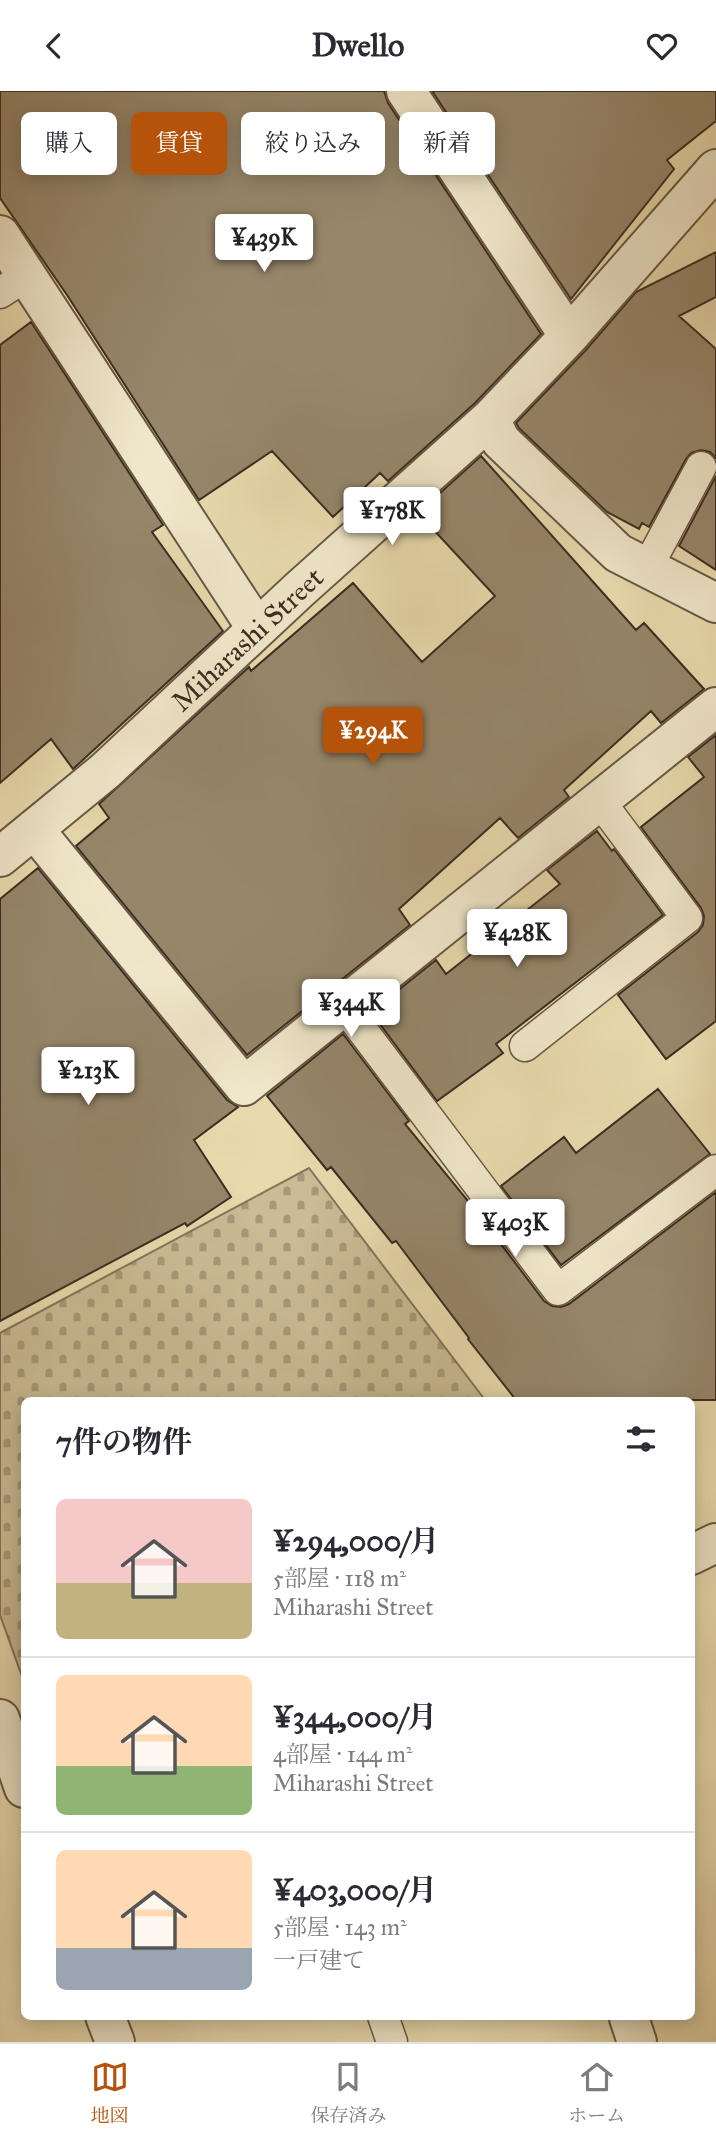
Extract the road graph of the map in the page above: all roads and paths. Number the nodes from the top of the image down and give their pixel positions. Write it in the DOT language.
graph roads {
  1 [pos="406,91"];
  2 [pos="716,169"];
  3 [pos="0,235"];
  4 [pos="13,284"];
  5 [pos="569,336"];
  6 [pos="490,419"];
  7 [pos="701,467"];
  8 [pos="647,568"];
  9 [pos="716,603"];
  10 [pos="257,629"];
  11 [pos="716,706"];
  12 [pos="599,800"];
  13 [pos="34,829"];
  14 [pos="0,857"];
  15 [pos="344,1006"];
  16 [pos="525,1046"];
  17 [pos="716,1170"];
  18 [pos="716,1543"];
  19 [pos="695,1553"];
  20 [pos="0,1719"];
  21 [pos="21,1779"];
  22 [pos="107,2020"];
  23 [pos="384,2020"];
  24 [pos="115,2042"];
  25 [pos="392,2042"];
  1 -- 5 [label="street"];
  2 -- 5 [label="street, Miharashi Street"];
  3 -- 4 [label="street"];
  4 -- 10 [label="street"];
  5 -- 6 [label="street, Miharashi Street"];
  6 -- 8 [label="street"];
  6 -- 10 [label="street, Miharashi Street"];
  7 -- 8 [label="lane"];
  8 -- 9 [label="street"];
  10 -- 13 [label="street, Miharashi Street"];
  11 -- 12 [label="street"];
  12 -- 15 [label="street"];
  12 -- 16 [label="lane"];
  13 -- 14 [label="street, Miharashi Street"];
  13 -- 15 [label="street"];
  15 -- 17 [label="lane"];
  18 -- 19 [label="street"];
  20 -- 21 [label="street"];
  22 -- 24 [label="street"];
  23 -- 25 [label="lane"];
}
